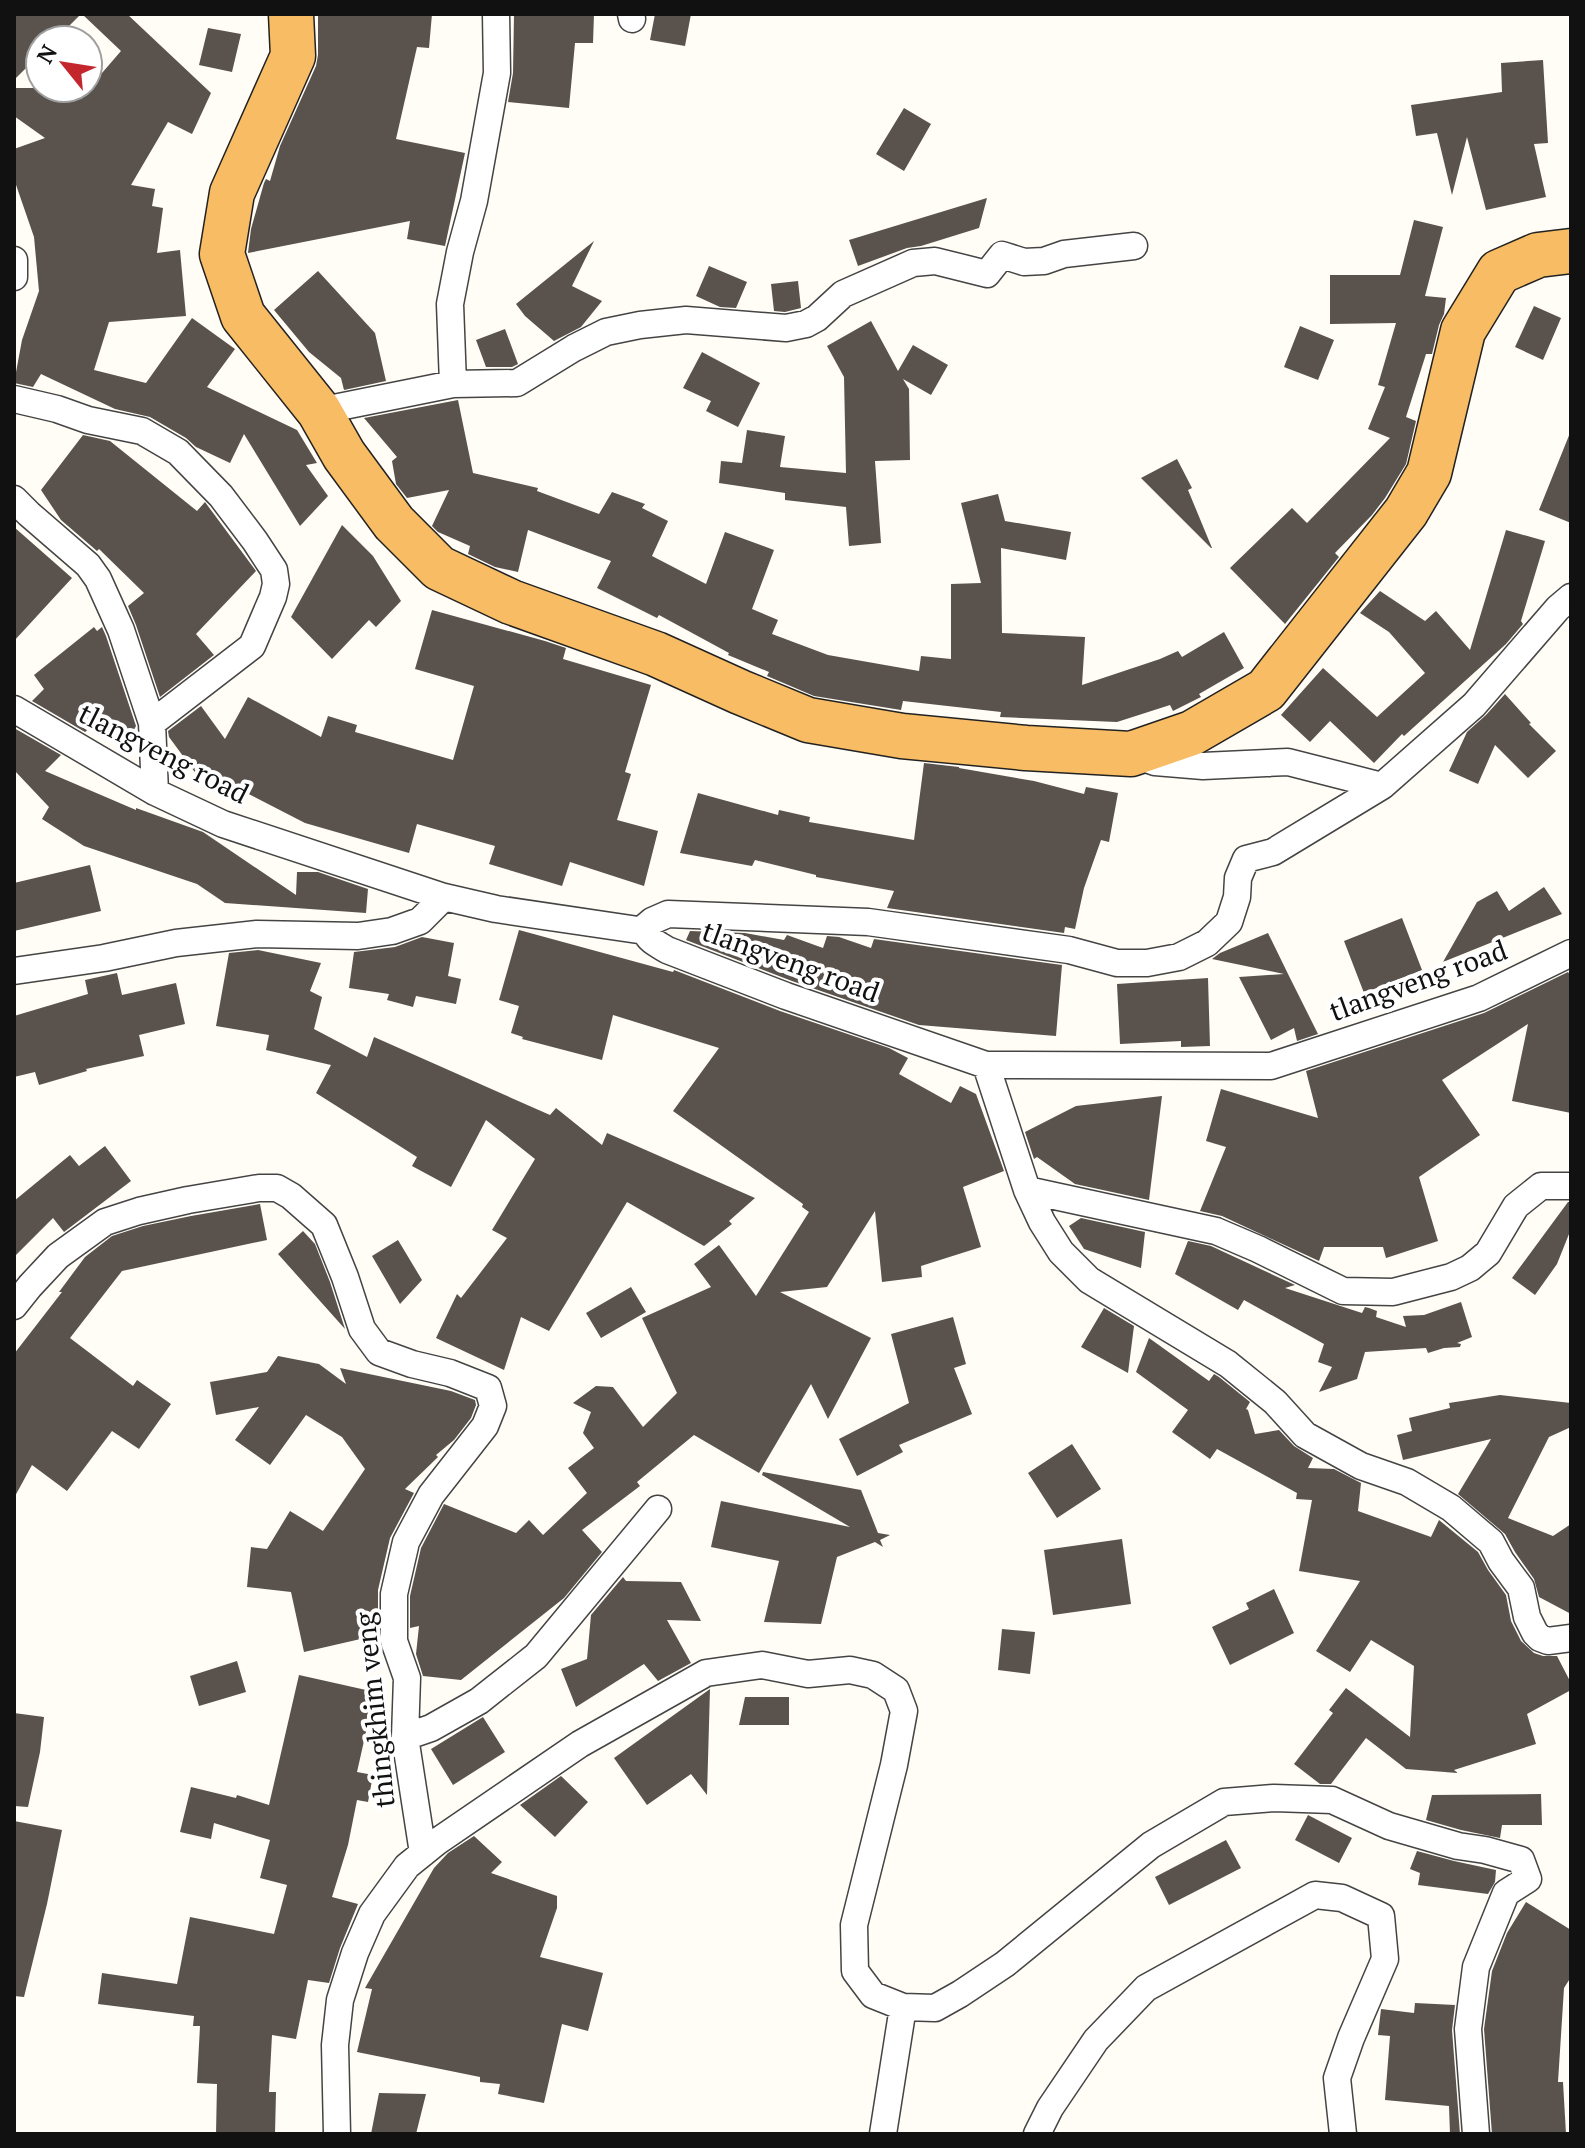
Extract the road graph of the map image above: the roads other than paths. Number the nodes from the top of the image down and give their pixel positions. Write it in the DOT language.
graph roads {
  1 [pos="291,14"];
  2 [pos="496,14"];
  3 [pos="1134,246"];
  4 [pos="1571,251"];
  5 [pos="14,260"];
  6 [pos="14,277"];
  7 [pos="453,384"];
  8 [pos="14,399"];
  9 [pos="319,411"];
  10 [pos="14,499"];
  11 [pos="1571,597"];
  12 [pos="14,709"];
  13 [pos="152,723"];
  14 [pos="1131,754"];
  15 [pos="1382,786"];
  16 [pos="155,792"];
  17 [pos="444,897"];
  18 [pos="645,931"];
  19 [pos="1571,953"];
  20 [pos="14,971"];
  21 [pos="986,1065"];
  22 [pos="1571,1186"];
  23 [pos="1027,1190"];
  24 [pos="14,1306"];
  25 [pos="658,1509"];
  26 [pos="1571,1638"];
  27 [pos="405,1737"];
  28 [pos="423,1853"];
  29 [pos="903,2007"];
  30 [pos="337,2134"];
  31 [pos="883,2134"];
  32 [pos="1037,2134"];
  33 [pos="1343,2134"];
  34 [pos="1476,2134"];
  1 -- 9 [label="highway"];
  2 -- 7 [label="street"];
  3 -- 7 [label="street"];
  4 -- 14 [label="highway"];
  5 -- 6 [label="street"];
  7 -- 9 [label="street"];
  8 -- 13 [label="street"];
  9 -- 14 [label="highway"];
  10 -- 13 [label="street"];
  11 -- 15 [label="street"];
  12 -- 16 [label="street, tlangveng road"];
  13 -- 16 [label="street"];
  14 -- 15 [label="street"];
  15 -- 18 [label="street"];
  16 -- 17 [label="street, tlangveng road"];
  17 -- 18 [label="street, tlangveng road"];
  17 -- 20 [label="street"];
  18 -- 21 [label="street, tlangveng road"];
  19 -- 21 [label="street, tlangveng road"];
  21 -- 23 [label="street"];
  22 -- 23 [label="street"];
  23 -- 26 [label="street"];
  24 -- 27 [label="street, thingkhim veng"];
  25 -- 27 [label="street"];
  27 -- 28 [label="street, thingkhim veng"];
  28 -- 29 [label="street"];
  28 -- 30 [label="street"];
  29 -- 31 [label="street"];
  29 -- 34 [label="street"];
  32 -- 33 [label="street"];
}
